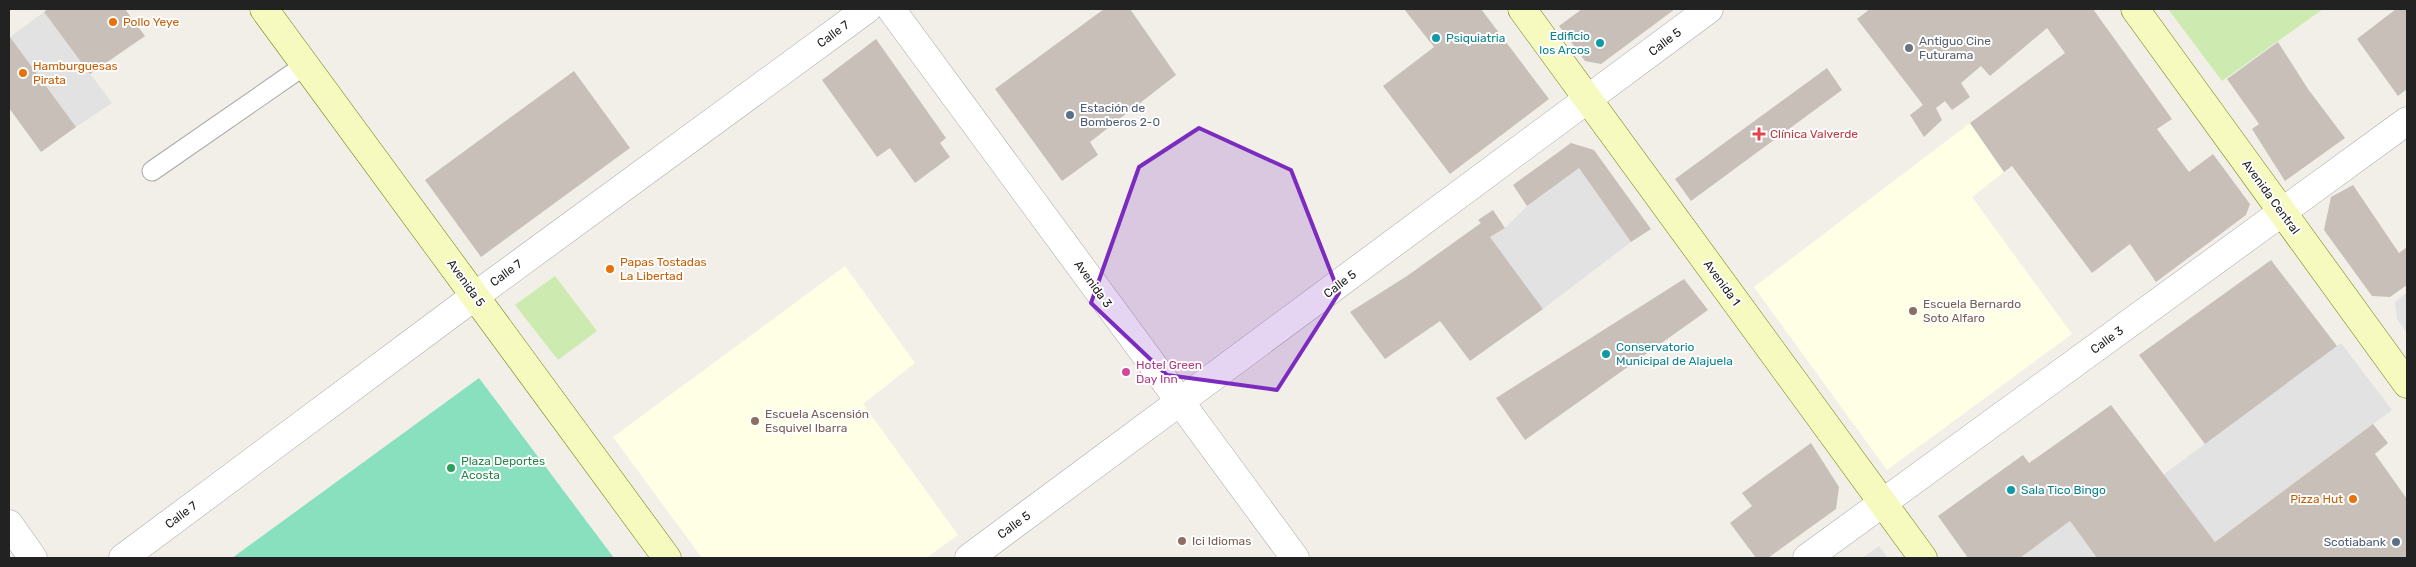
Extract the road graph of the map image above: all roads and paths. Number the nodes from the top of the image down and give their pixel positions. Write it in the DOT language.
graph roads {
  1 [pos="264,9"];
  2 [pos="867,9"];
  3 [pos="891,9"];
  4 [pos="1522,9"];
  5 [pos="1710,9"];
  6 [pos="2135,9"];
  7 [pos="305,65"];
  8 [pos="1589,99"];
  9 [pos="2407,120"];
  10 [pos="152,171"];
  11 [pos="2282,212"];
  12 [pos="475,296"];
  13 [pos="2407,384"];
  14 [pos="1180,403"];
  15 [pos="1882,504"];
  16 [pos="9,524"];
  17 [pos="34,558"];
  18 [pos="122,558"];
  19 [pos="667,558"];
  20 [pos="969,558"];
  21 [pos="1295,558"];
  22 [pos="1807,558"];
  23 [pos="1923,558"];
  1 -- 7 [label="street, Avenida 5"];
  2 -- 12 [label="street, Calle 7"];
  3 -- 14 [label="street, Avenida 3"];
  4 -- 8 [label="street, Avenida 1"];
  5 -- 8 [label="street, Calle 5"];
  6 -- 11 [label="street, Avenida Central"];
  7 -- 10 [label="lane"];
  7 -- 12 [label="street, Avenida 5"];
  8 -- 14 [label="street, Calle 5"];
  8 -- 15 [label="street, Avenida 1"];
  9 -- 11 [label="street, Calle 3"];
  11 -- 13 [label="street, Avenida Central"];
  11 -- 15 [label="street, Calle 3"];
  12 -- 18 [label="street, Calle 7"];
  12 -- 19 [label="street, Avenida 5"];
  14 -- 20 [label="street, Calle 5"];
  14 -- 21 [label="street, Avenida 3"];
  15 -- 22 [label="street, Calle 3"];
  15 -- 23 [label="street, Avenida 1"];
  16 -- 17 [label="street"];
}
